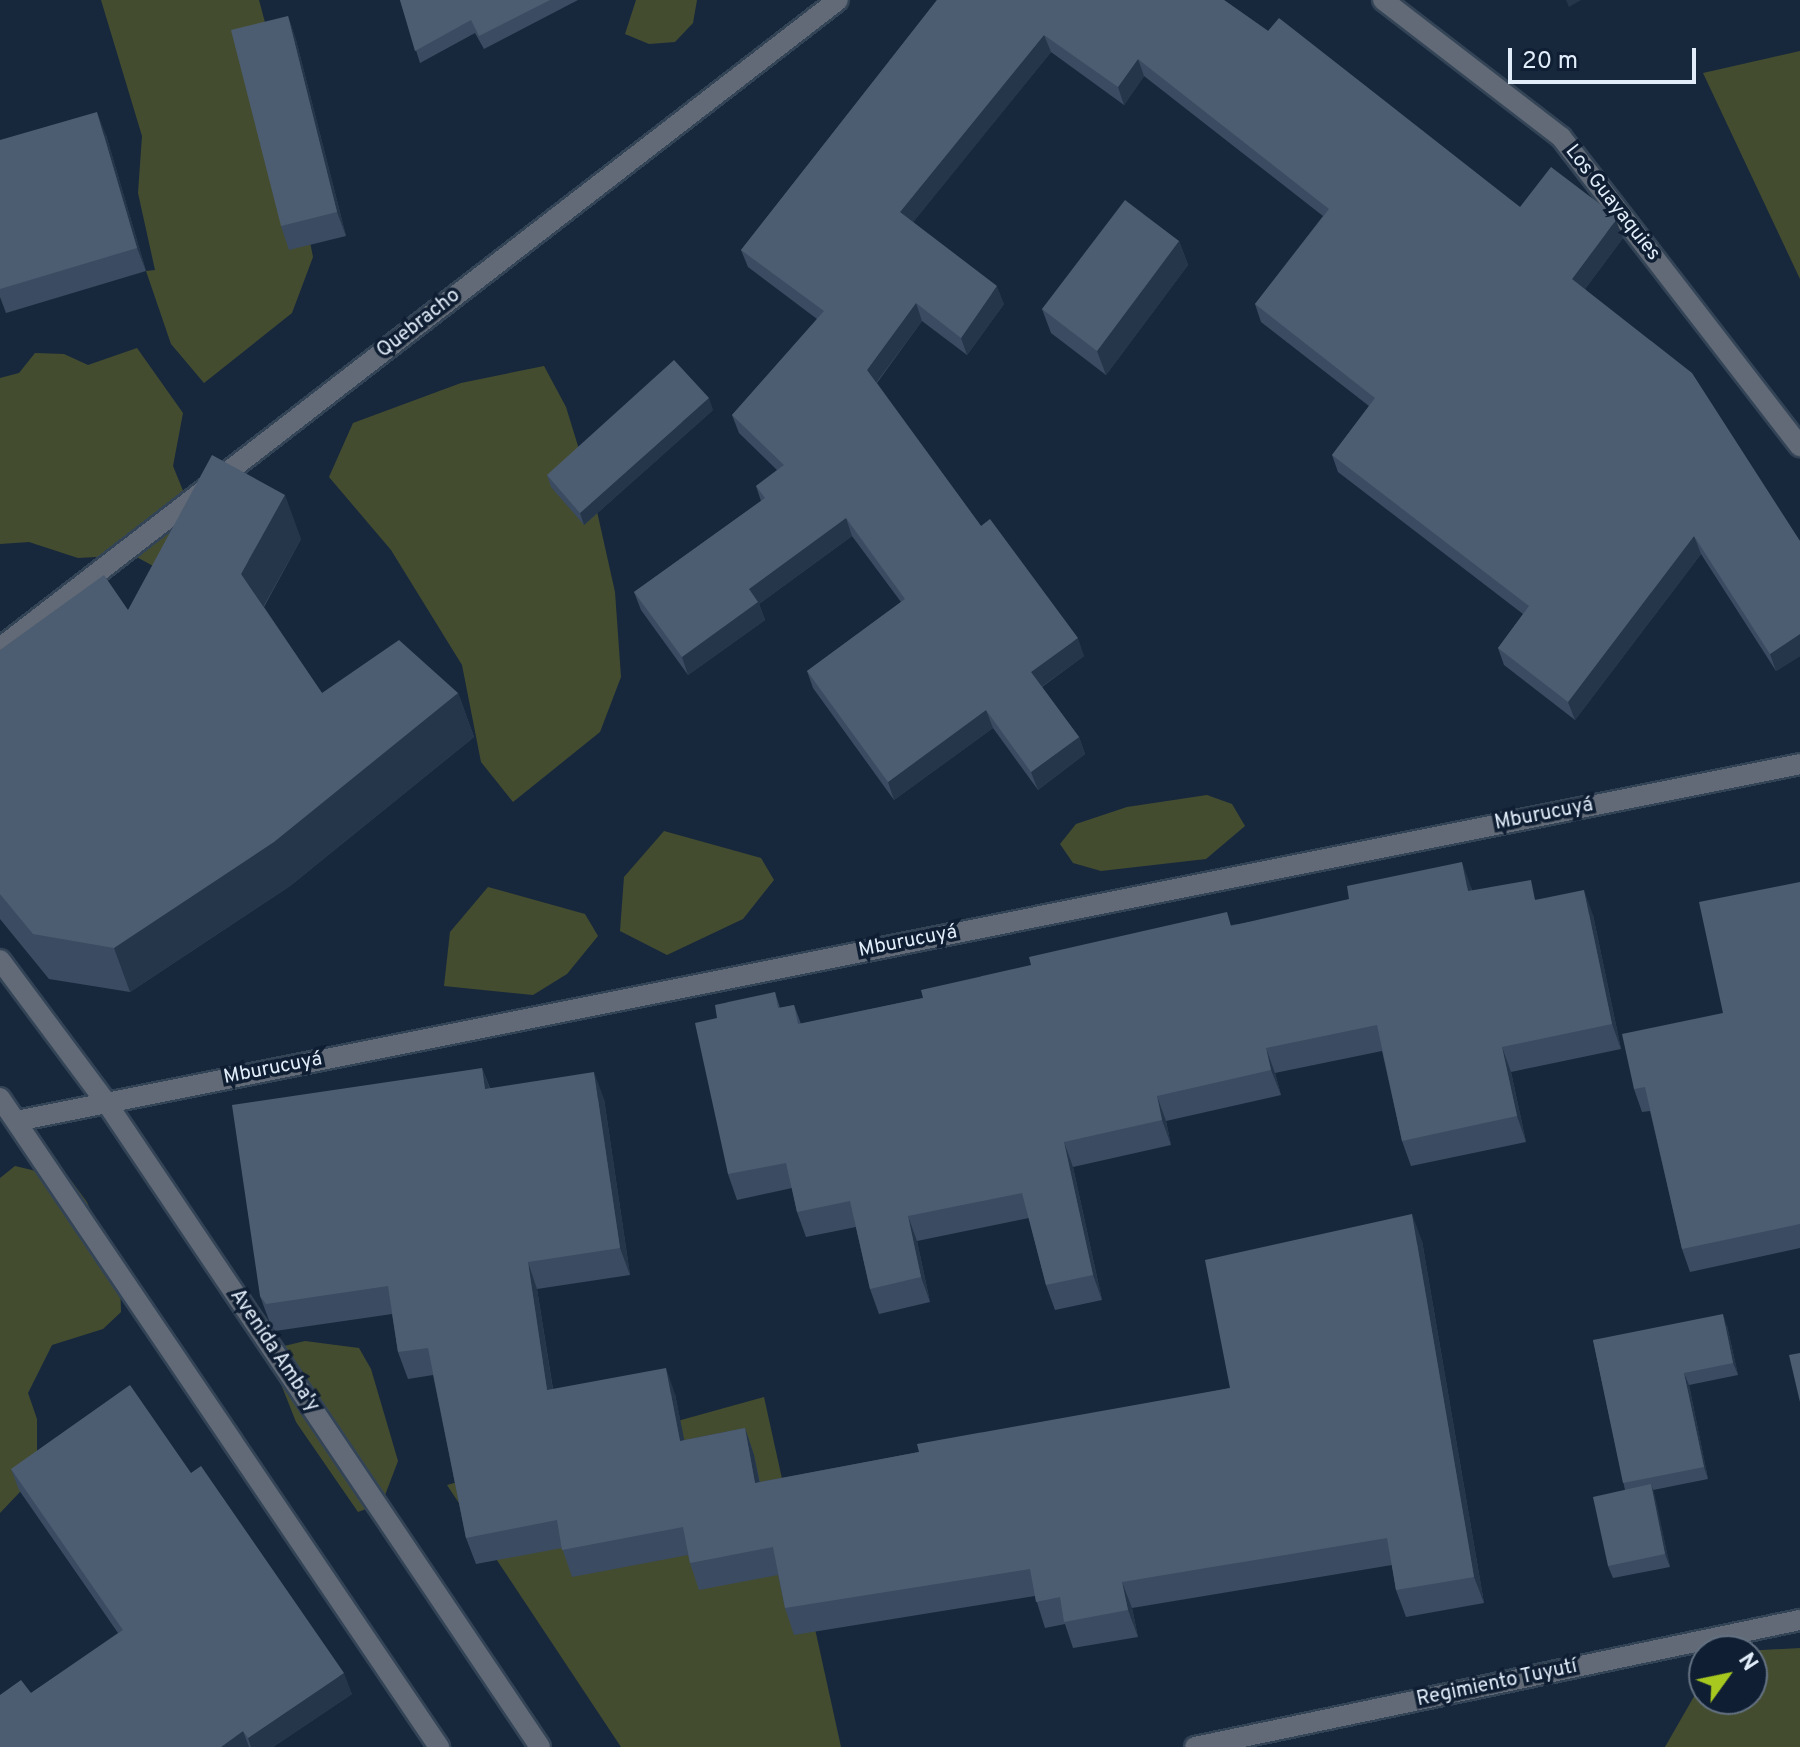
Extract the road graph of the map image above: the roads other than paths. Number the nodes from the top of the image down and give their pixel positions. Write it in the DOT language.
graph roads {
  1 [pos="838,0"];
  2 [pos="1383,0"];
  3 [pos="1800,446"];
  4 [pos="0,648"];
  5 [pos="1800,764"];
  6 [pos="0,960"];
  7 [pos="0,1098"];
  8 [pos="106,1102"];
  9 [pos="17,1121"];
  10 [pos="1800,1620"];
  11 [pos="537,1746"];
  12 [pos="439,1747"];
  13 [pos="1195,1747"];
  1 -- 4 [label="street, Quebracho"];
  2 -- 3 [label="street, Los Guayaquies"];
  5 -- 8 [label="street, Mburucuyá"];
  6 -- 8 [label="street, Avenida Amba'y"];
  7 -- 9 [label="street"];
  8 -- 9 [label="street, Mburucuyá"];
  8 -- 11 [label="street, Avenida Amba'y"];
  9 -- 12 [label="street"];
  10 -- 13 [label="street, Regimiento Tuyutí"];
}
